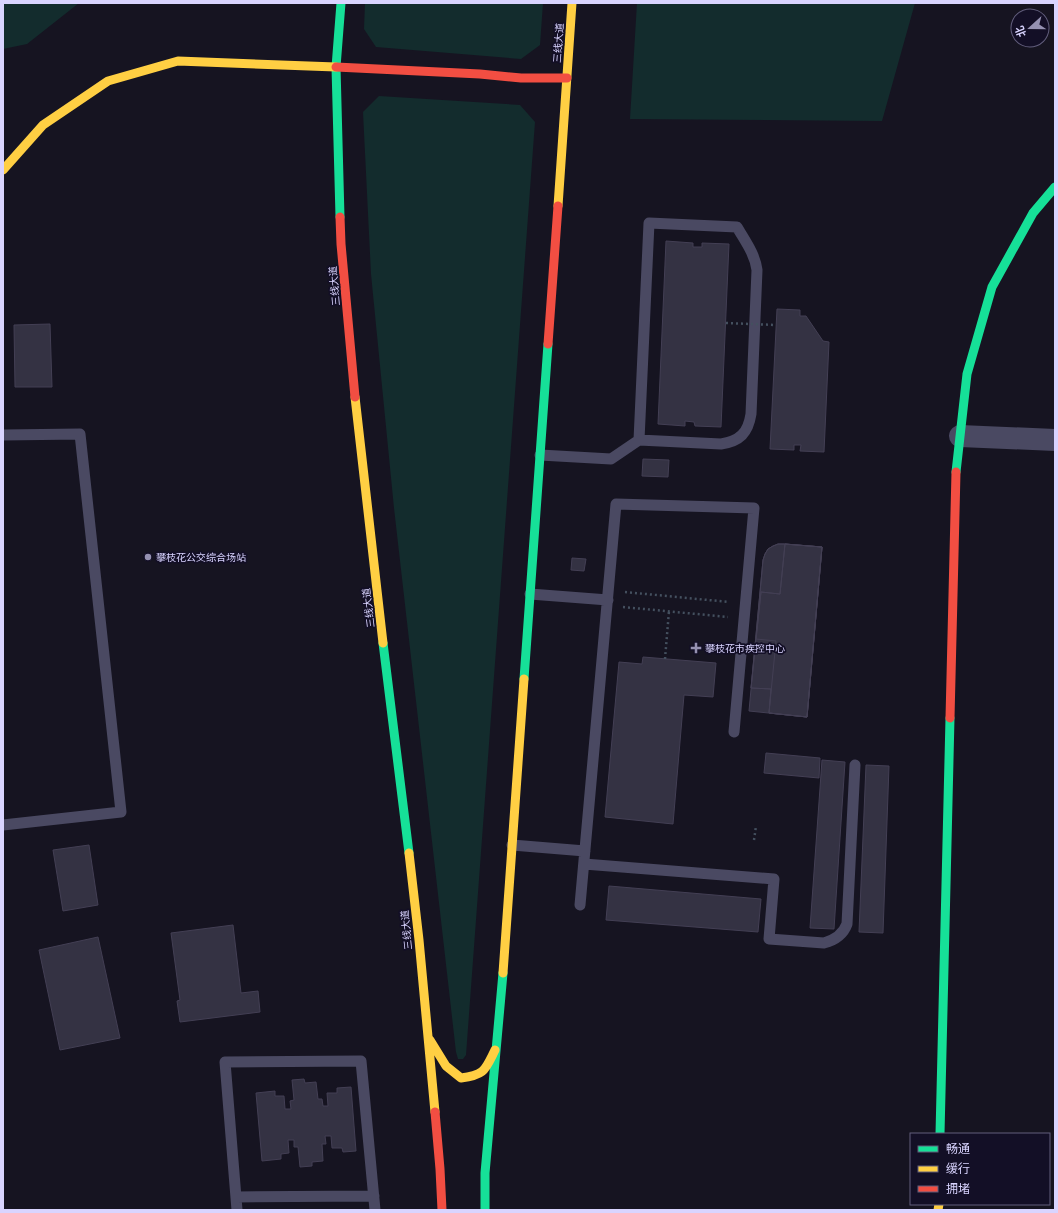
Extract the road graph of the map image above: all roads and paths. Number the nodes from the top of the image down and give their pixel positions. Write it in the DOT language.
graph roads {
  1 [pos="341,3"];
  2 [pos="572,3"];
  3 [pos="336,67"];
  4 [pos="567,78"];
  5 [pos="3,170"];
  6 [pos="1055,188"];
  7 [pos="726,323"];
  8 [pos="776,325"];
  9 [pos="3,435"];
  10 [pos="960,436"];
  11 [pos="639,440"];
  12 [pos="1055,440"];
  13 [pos="540,455"];
  14 [pos="530,594"];
  15 [pos="608,599"];
  16 [pos="746,604"];
  17 [pos="669,612"];
  18 [pos="744,619"];
  19 [pos="665,659"];
  20 [pos="734,732"];
  21 [pos="855,765"];
  22 [pos="3,826"];
  23 [pos="756,826"];
  24 [pos="754,840"];
  25 [pos="512,845"];
  26 [pos="585,851"];
  27 [pos="584,864"];
  28 [pos="580,905"];
  29 [pos="427,1035"];
  30 [pos="495,1050"];
  31 [pos="940,1133"];
  32 [pos="374,1196"];
  33 [pos="236,1197"];
  34 [pos="237,1210"];
  35 [pos="376,1210"];
  36 [pos="442,1210"];
  37 [pos="485,1210"];
  1 -- 3 [label="main road, 三线大道"];
  2 -- 4 [label="main road, 三线大道"];
  3 -- 4 [label="main road"];
  3 -- 5 [label="main road"];
  3 -- 29 [label="main road, 三线大道"];
  4 -- 13 [label="main road, 三线大道"];
  6 -- 10 [label="main road"];
  7 -- 8 [label="path, bridge"];
  9 -- 22 [label="lane"];
  10 -- 12 [label="street"];
  10 -- 31 [label="main road"];
  11 -- 11 [label="lane"];
  11 -- 13 [label="lane"];
  13 -- 14 [label="main road, 三线大道"];
  14 -- 15 [label="lane"];
  14 -- 25 [label="main road, 三线大道"];
  15 -- 16 [label="path"];
  15 -- 16 [label="lane"];
  15 -- 17 [label="path"];
  15 -- 26 [label="lane"];
  16 -- 18 [label="lane"];
  17 -- 18 [label="path"];
  17 -- 19 [label="path"];
  18 -- 20 [label="lane"];
  21 -- 27 [label="lane"];
  23 -- 24 [label="path"];
  25 -- 26 [label="lane"];
  25 -- 30 [label="main road, 三线大道"];
  26 -- 27 [label="lane"];
  27 -- 28 [label="lane"];
  29 -- 30 [label="main road"];
  29 -- 36 [label="main road, 三线大道"];
  30 -- 37 [label="main road, 三线大道"];
  32 -- 33 [label="lane"];
  32 -- 33 [label="lane"];
  32 -- 35 [label="lane"];
  33 -- 34 [label="lane"];
}
